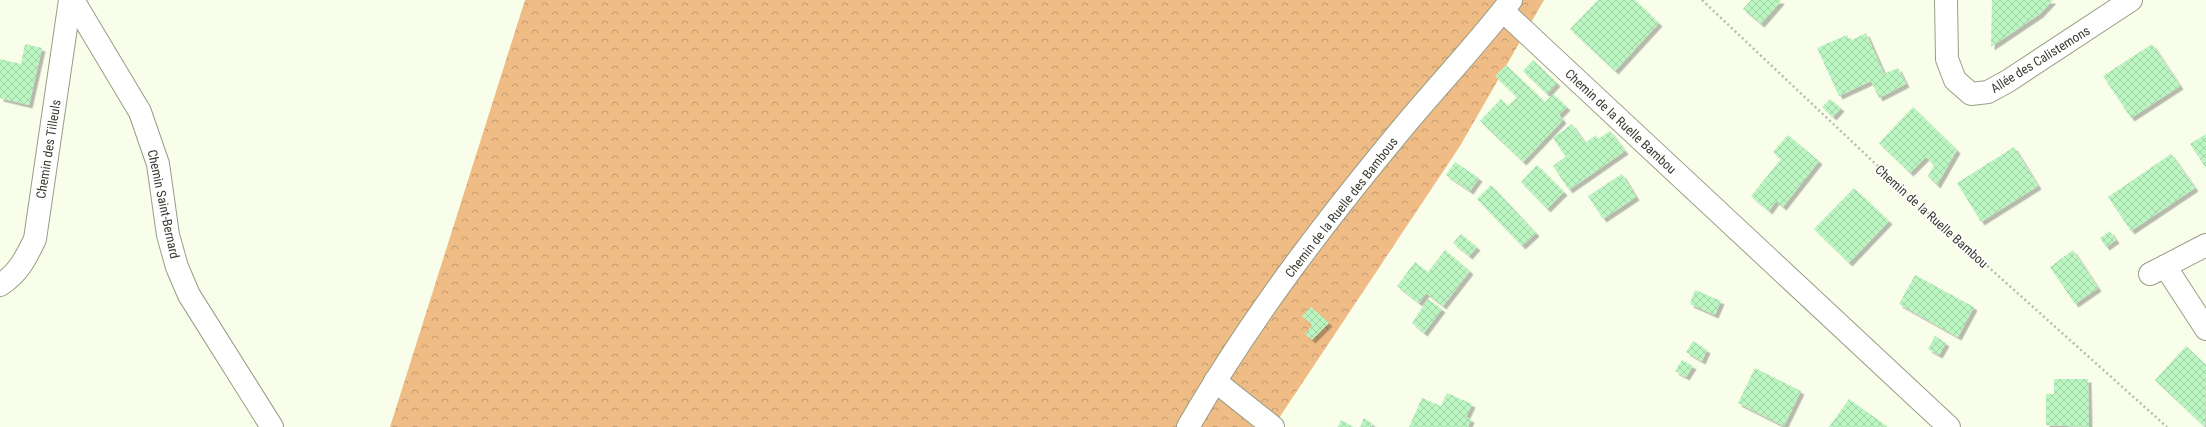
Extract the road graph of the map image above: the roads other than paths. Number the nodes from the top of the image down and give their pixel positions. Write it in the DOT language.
graph roads {
  1 [pos="72,0"];
  2 [pos="1946,0"];
  3 [pos="2131,0"];
  4 [pos="1507,5"];
  5 [pos="2206,245"];
  6 [pos="0,285"];
  7 [pos="2206,329"];
  8 [pos="1215,381"];
  9 [pos="272,427"];
  10 [pos="1188,427"];
  11 [pos="1273,427"];
  12 [pos="1949,427"];
  1 -- 6 [label="street, Chemin des Tilleuls"];
  1 -- 9 [label="street, Chemin Saint-Bernard"];
  2 -- 3 [label="street, Allée des Calistemons"];
  4 -- 8 [label="street, Chemin de la Ruelle des Bambous"];
  4 -- 12 [label="street, Chemin de la Ruelle Bambou"];
  5 -- 7 [label="street"];
  8 -- 10 [label="street, Chemin de la Ruelle des Bambous"];
  8 -- 11 [label="street"];
}
